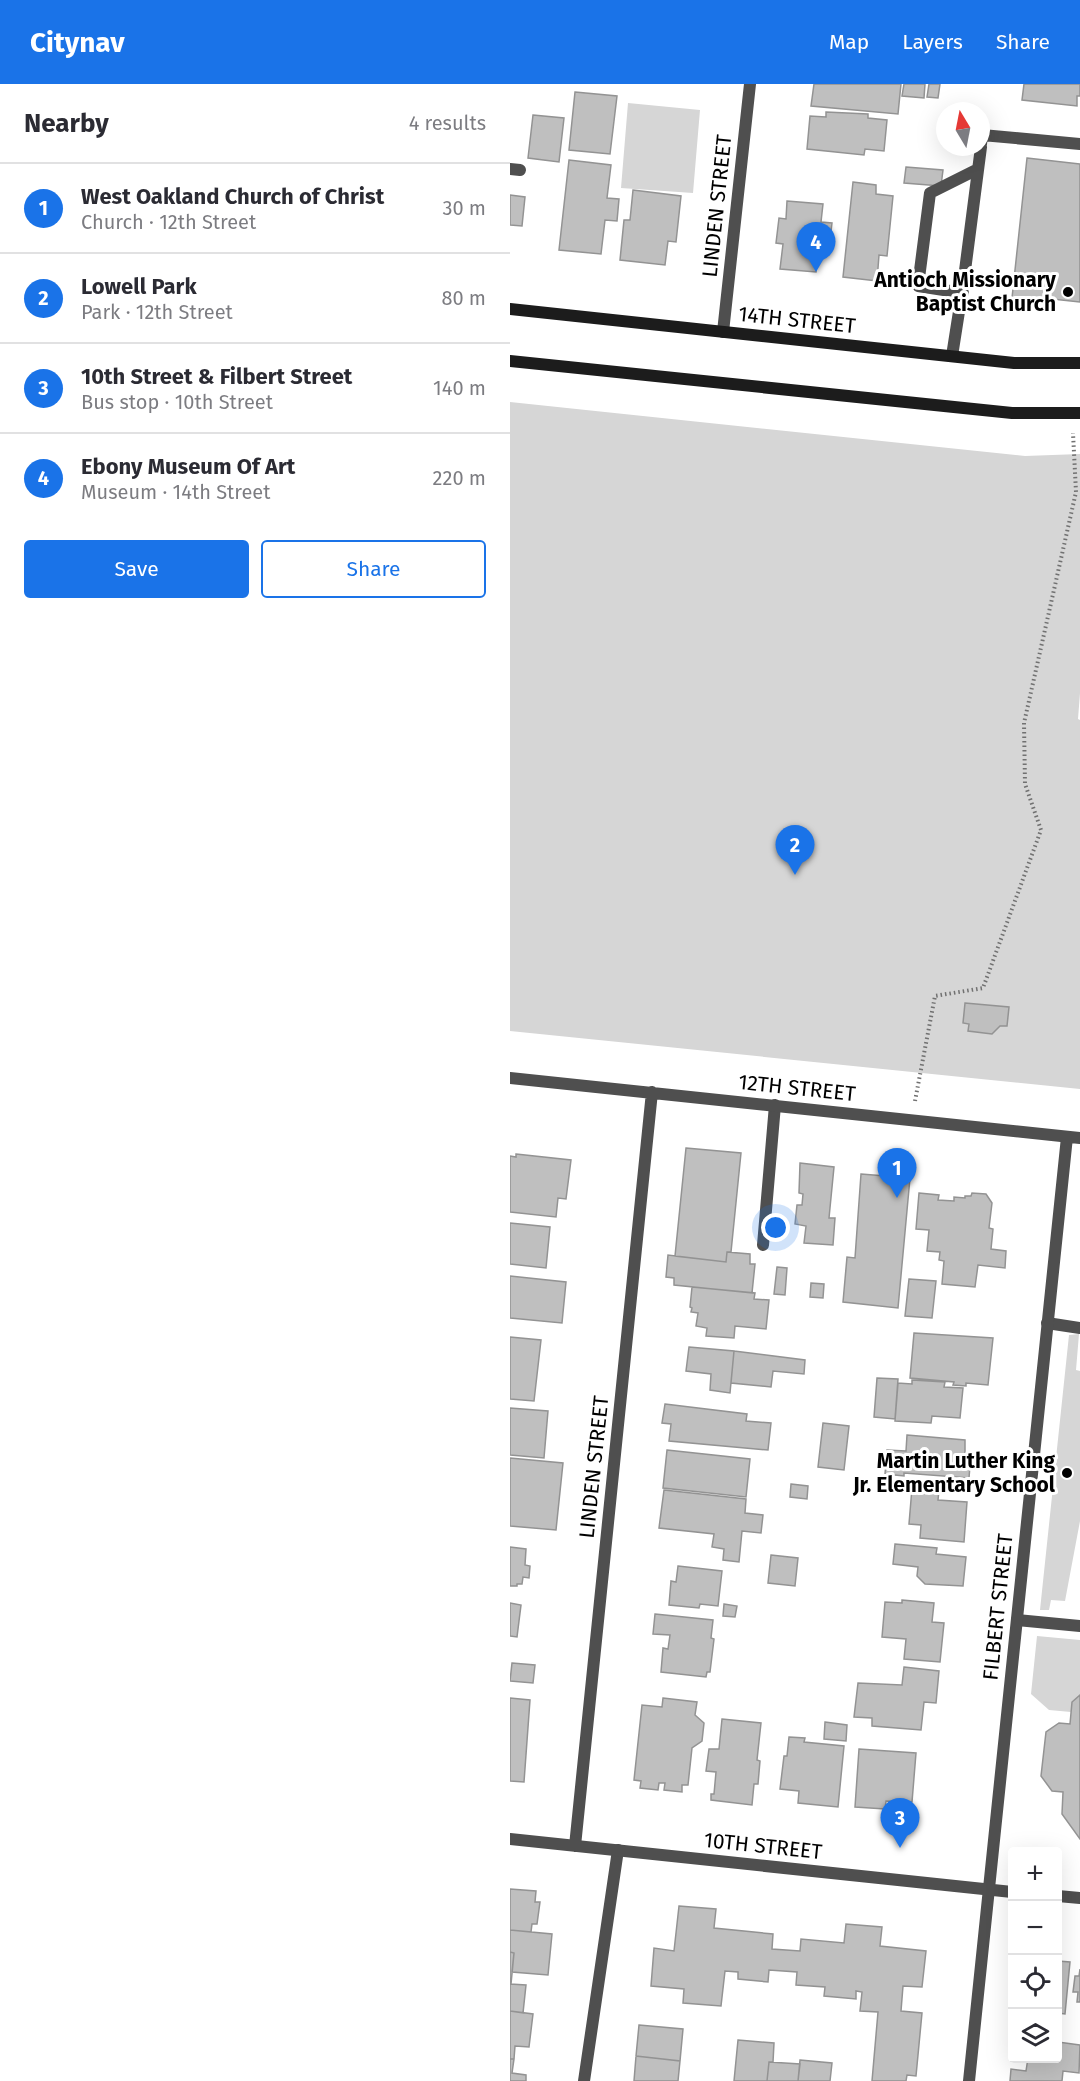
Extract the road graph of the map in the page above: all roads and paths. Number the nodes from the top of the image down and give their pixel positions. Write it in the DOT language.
graph roads {
  1 [pos="750,84"];
  2 [pos="990,136"];
  3 [pos="1080,144"];
  4 [pos="980,156"];
  5 [pos="978,169"];
  6 [pos="963,292"];
  7 [pos="510,309"];
  8 [pos="723,332"];
  9 [pos="952,356"];
  10 [pos="510,360"];
  11 [pos="1080,363"];
  12 [pos="1076,413"];
  13 [pos="510,1078"];
  14 [pos="652,1092"];
  15 [pos="776,1105"];
  16 [pos="912,1120"];
  17 [pos="1067,1137"];
  18 [pos="1080,1138"];
  19 [pos="763,1245"];
  20 [pos="1047,1323"];
  21 [pos="1080,1328"];
  22 [pos="1017,1620"];
  23 [pos="1080,1626"];
  24 [pos="510,1839"];
  25 [pos="575,1846"];
  26 [pos="618,1850"];
  27 [pos="988,1890"];
  28 [pos="1008,1892"];
  29 [pos="1062,1896"];
  30 [pos="1080,1898"];
  31 [pos="585,2081"];
  32 [pos="969,2081"];
  1 -- 8 [label="street, LINDEN STREET"];
  2 -- 3 [label="street"];
  4 -- 5 [label="street"];
  5 -- 6 [label="street"];
  5 -- 6 [label="street"];
  6 -- 9 [label="street"];
  7 -- 8 [label="main road, 14TH STREET"];
  8 -- 9 [label="main road, 14TH STREET"];
  9 -- 11 [label="main road, 14TH STREET"];
  10 -- 12 [label="main road"];
  12 -- 16 [label="path"];
  13 -- 14 [label="street, 12TH STREET"];
  14 -- 15 [label="street, 12TH STREET"];
  14 -- 25 [label="street, LINDEN STREET"];
  15 -- 16 [label="street, 12TH STREET"];
  15 -- 19 [label="street"];
  16 -- 17 [label="street, 12TH STREET"];
  17 -- 18 [label="street, 12TH STREET"];
  17 -- 20 [label="street, FILBERT STREET"];
  20 -- 21 [label="street"];
  20 -- 22 [label="street, FILBERT STREET"];
  22 -- 23 [label="street"];
  22 -- 27 [label="street, FILBERT STREET"];
  24 -- 25 [label="street, 10TH STREET"];
  25 -- 26 [label="street, 10TH STREET"];
  26 -- 27 [label="street, 10TH STREET"];
  26 -- 31 [label="street"];
  27 -- 28 [label="street, 10TH STREET"];
  27 -- 32 [label="street, FILBERT STREET"];
  29 -- 30 [label="street"];
}
